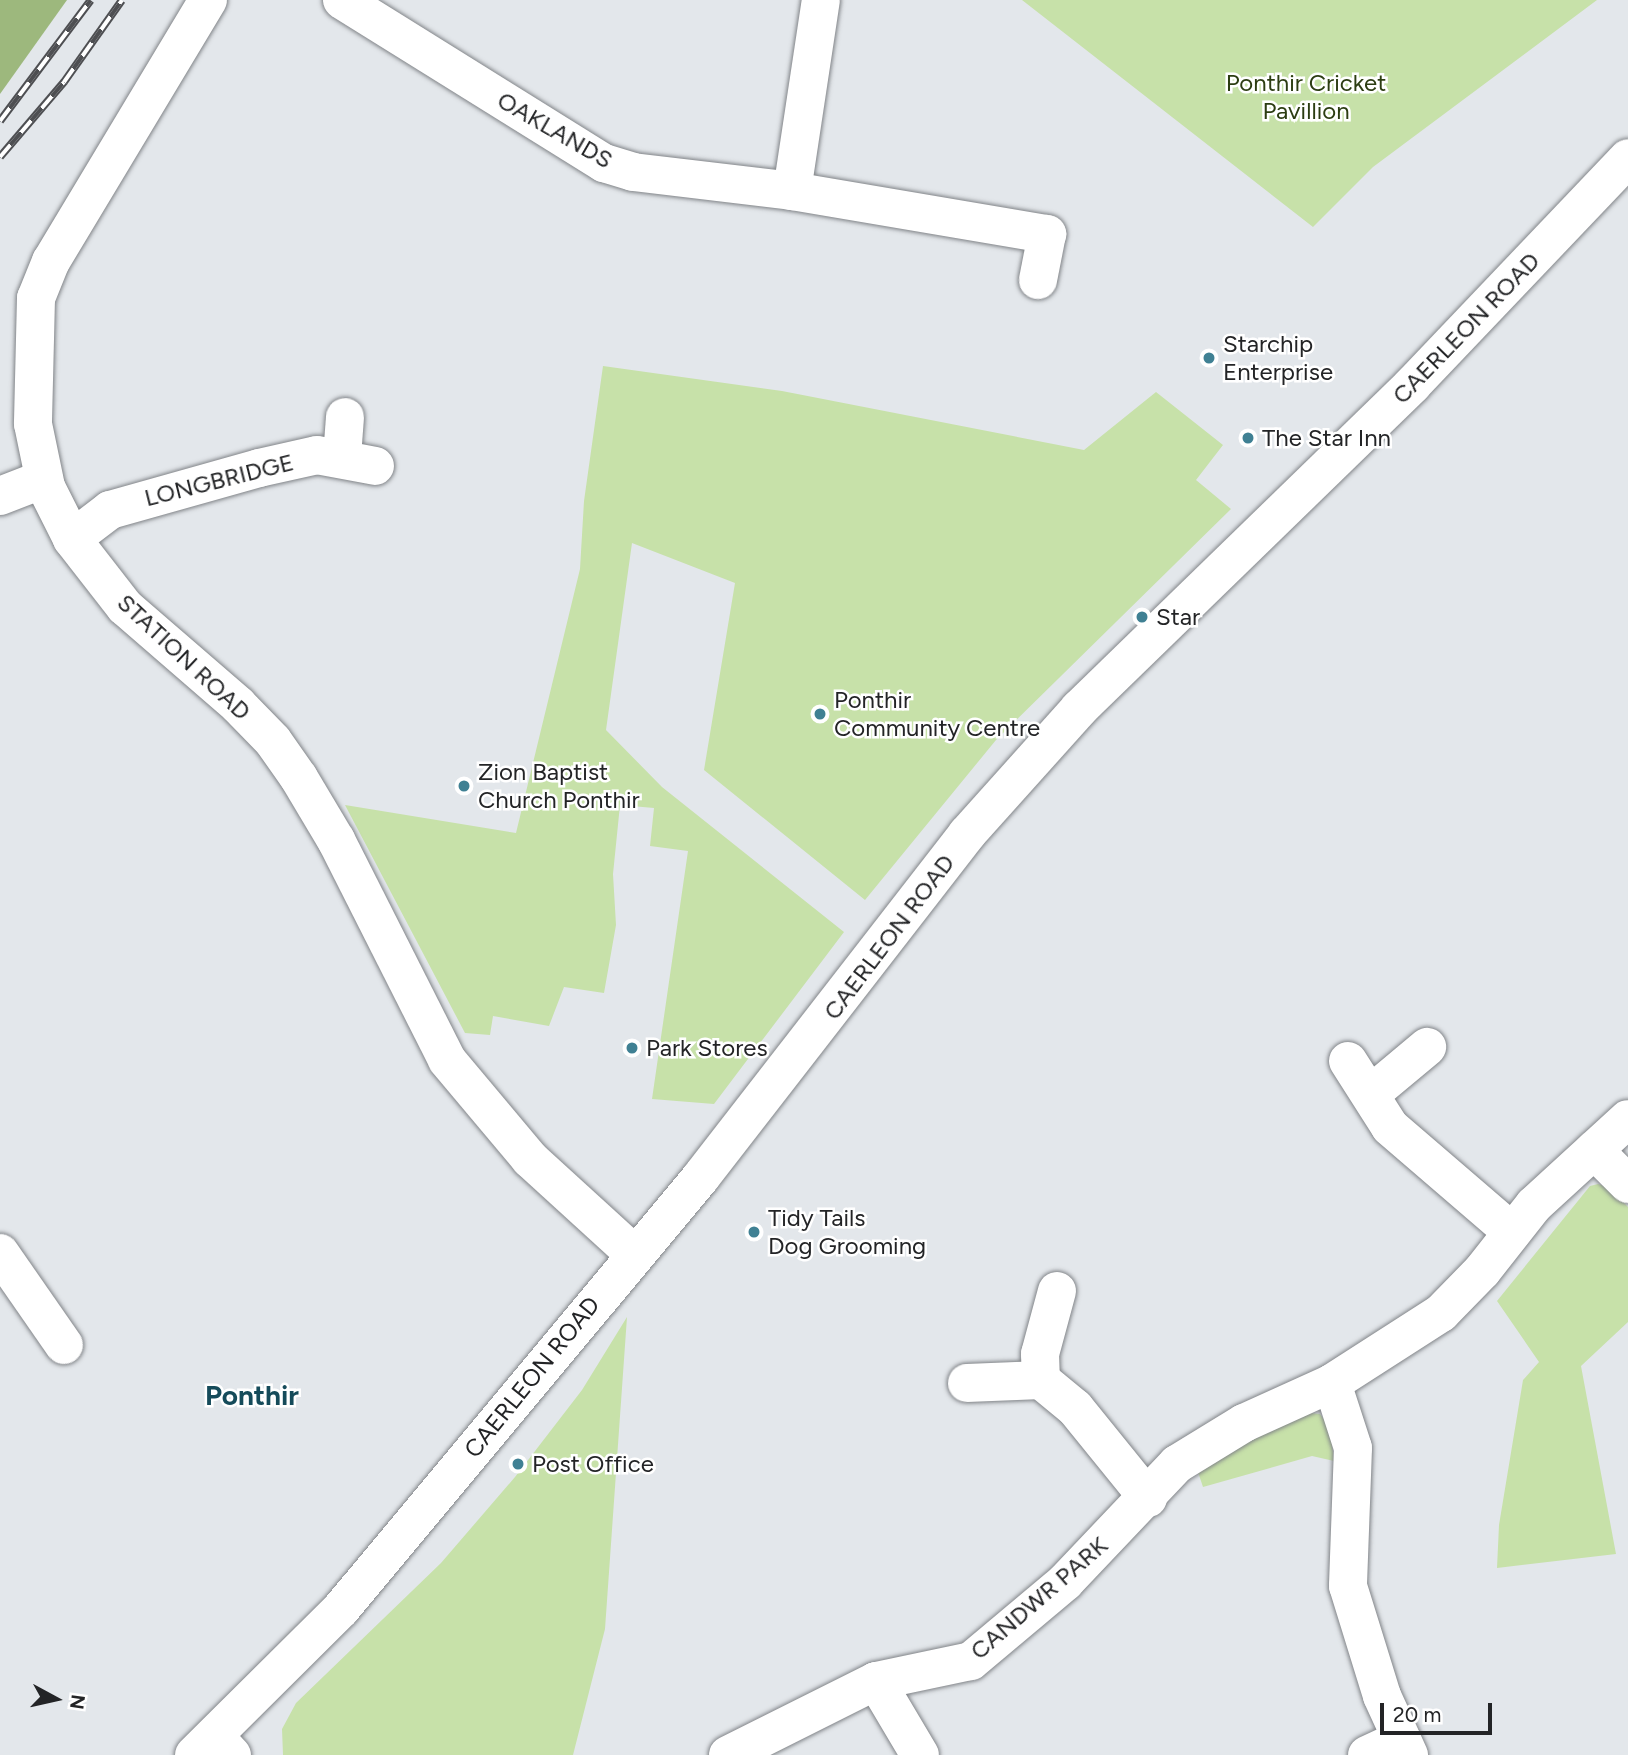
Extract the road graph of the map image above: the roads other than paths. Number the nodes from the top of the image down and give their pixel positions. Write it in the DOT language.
graph roads {
  1 [pos="208,0"];
  2 [pos="342,0"];
  3 [pos="821,0"];
  4 [pos="1628,158"];
  5 [pos="792,191"];
  6 [pos="1038,280"];
  7 [pos="345,417"];
  8 [pos="44,479"];
  9 [pos="0,496"];
  10 [pos="72,539"];
  11 [pos="1427,1047"];
  12 [pos="1348,1061"];
  13 [pos="1372,1093"];
  14 [pos="1628,1119"];
  15 [pos="1594,1150"];
  16 [pos="1628,1184"];
  17 [pos="1512,1232"];
  18 [pos="0,1253"];
  19 [pos="633,1253"];
  20 [pos="1057,1291"];
  21 [pos="64,1345"];
  22 [pos="1041,1380"];
  23 [pos="967,1382"];
  24 [pos="1332,1383"];
  25 [pos="1148,1498"];
  26 [pos="876,1681"];
  27 [pos="1406,1747"];
  28 [pos="214,1749"];
  29 [pos="728,1755"];
  30 [pos="920,1755"];
  31 [pos="1367,1755"];
  1 -- 8 [label="street, STATION ROAD"];
  2 -- 5 [label="street, OAKLANDS"];
  3 -- 5 [label="street"];
  4 -- 19 [label="street, CAERLEON ROAD"];
  5 -- 6 [label="street, OAKLANDS"];
  7 -- 10 [label="street, LONGBRIDGE"];
  8 -- 9 [label="street"];
  8 -- 10 [label="street, STATION ROAD"];
  10 -- 19 [label="street, STATION ROAD"];
  11 -- 13 [label="street"];
  12 -- 13 [label="street"];
  13 -- 17 [label="street"];
  14 -- 15 [label="street, CANDWR PARK"];
  15 -- 16 [label="street"];
  15 -- 17 [label="street, CANDWR PARK"];
  17 -- 24 [label="street, CANDWR PARK"];
  18 -- 21 [label="street"];
  19 -- 28 [label="street, CAERLEON ROAD"];
  20 -- 22 [label="street"];
  22 -- 23 [label="street"];
  22 -- 25 [label="street"];
  24 -- 25 [label="street, CANDWR PARK"];
  24 -- 27 [label="street"];
  25 -- 26 [label="street, CANDWR PARK"];
  26 -- 29 [label="street, CANDWR PARK"];
  26 -- 30 [label="street"];
  27 -- 31 [label="street"];
}
